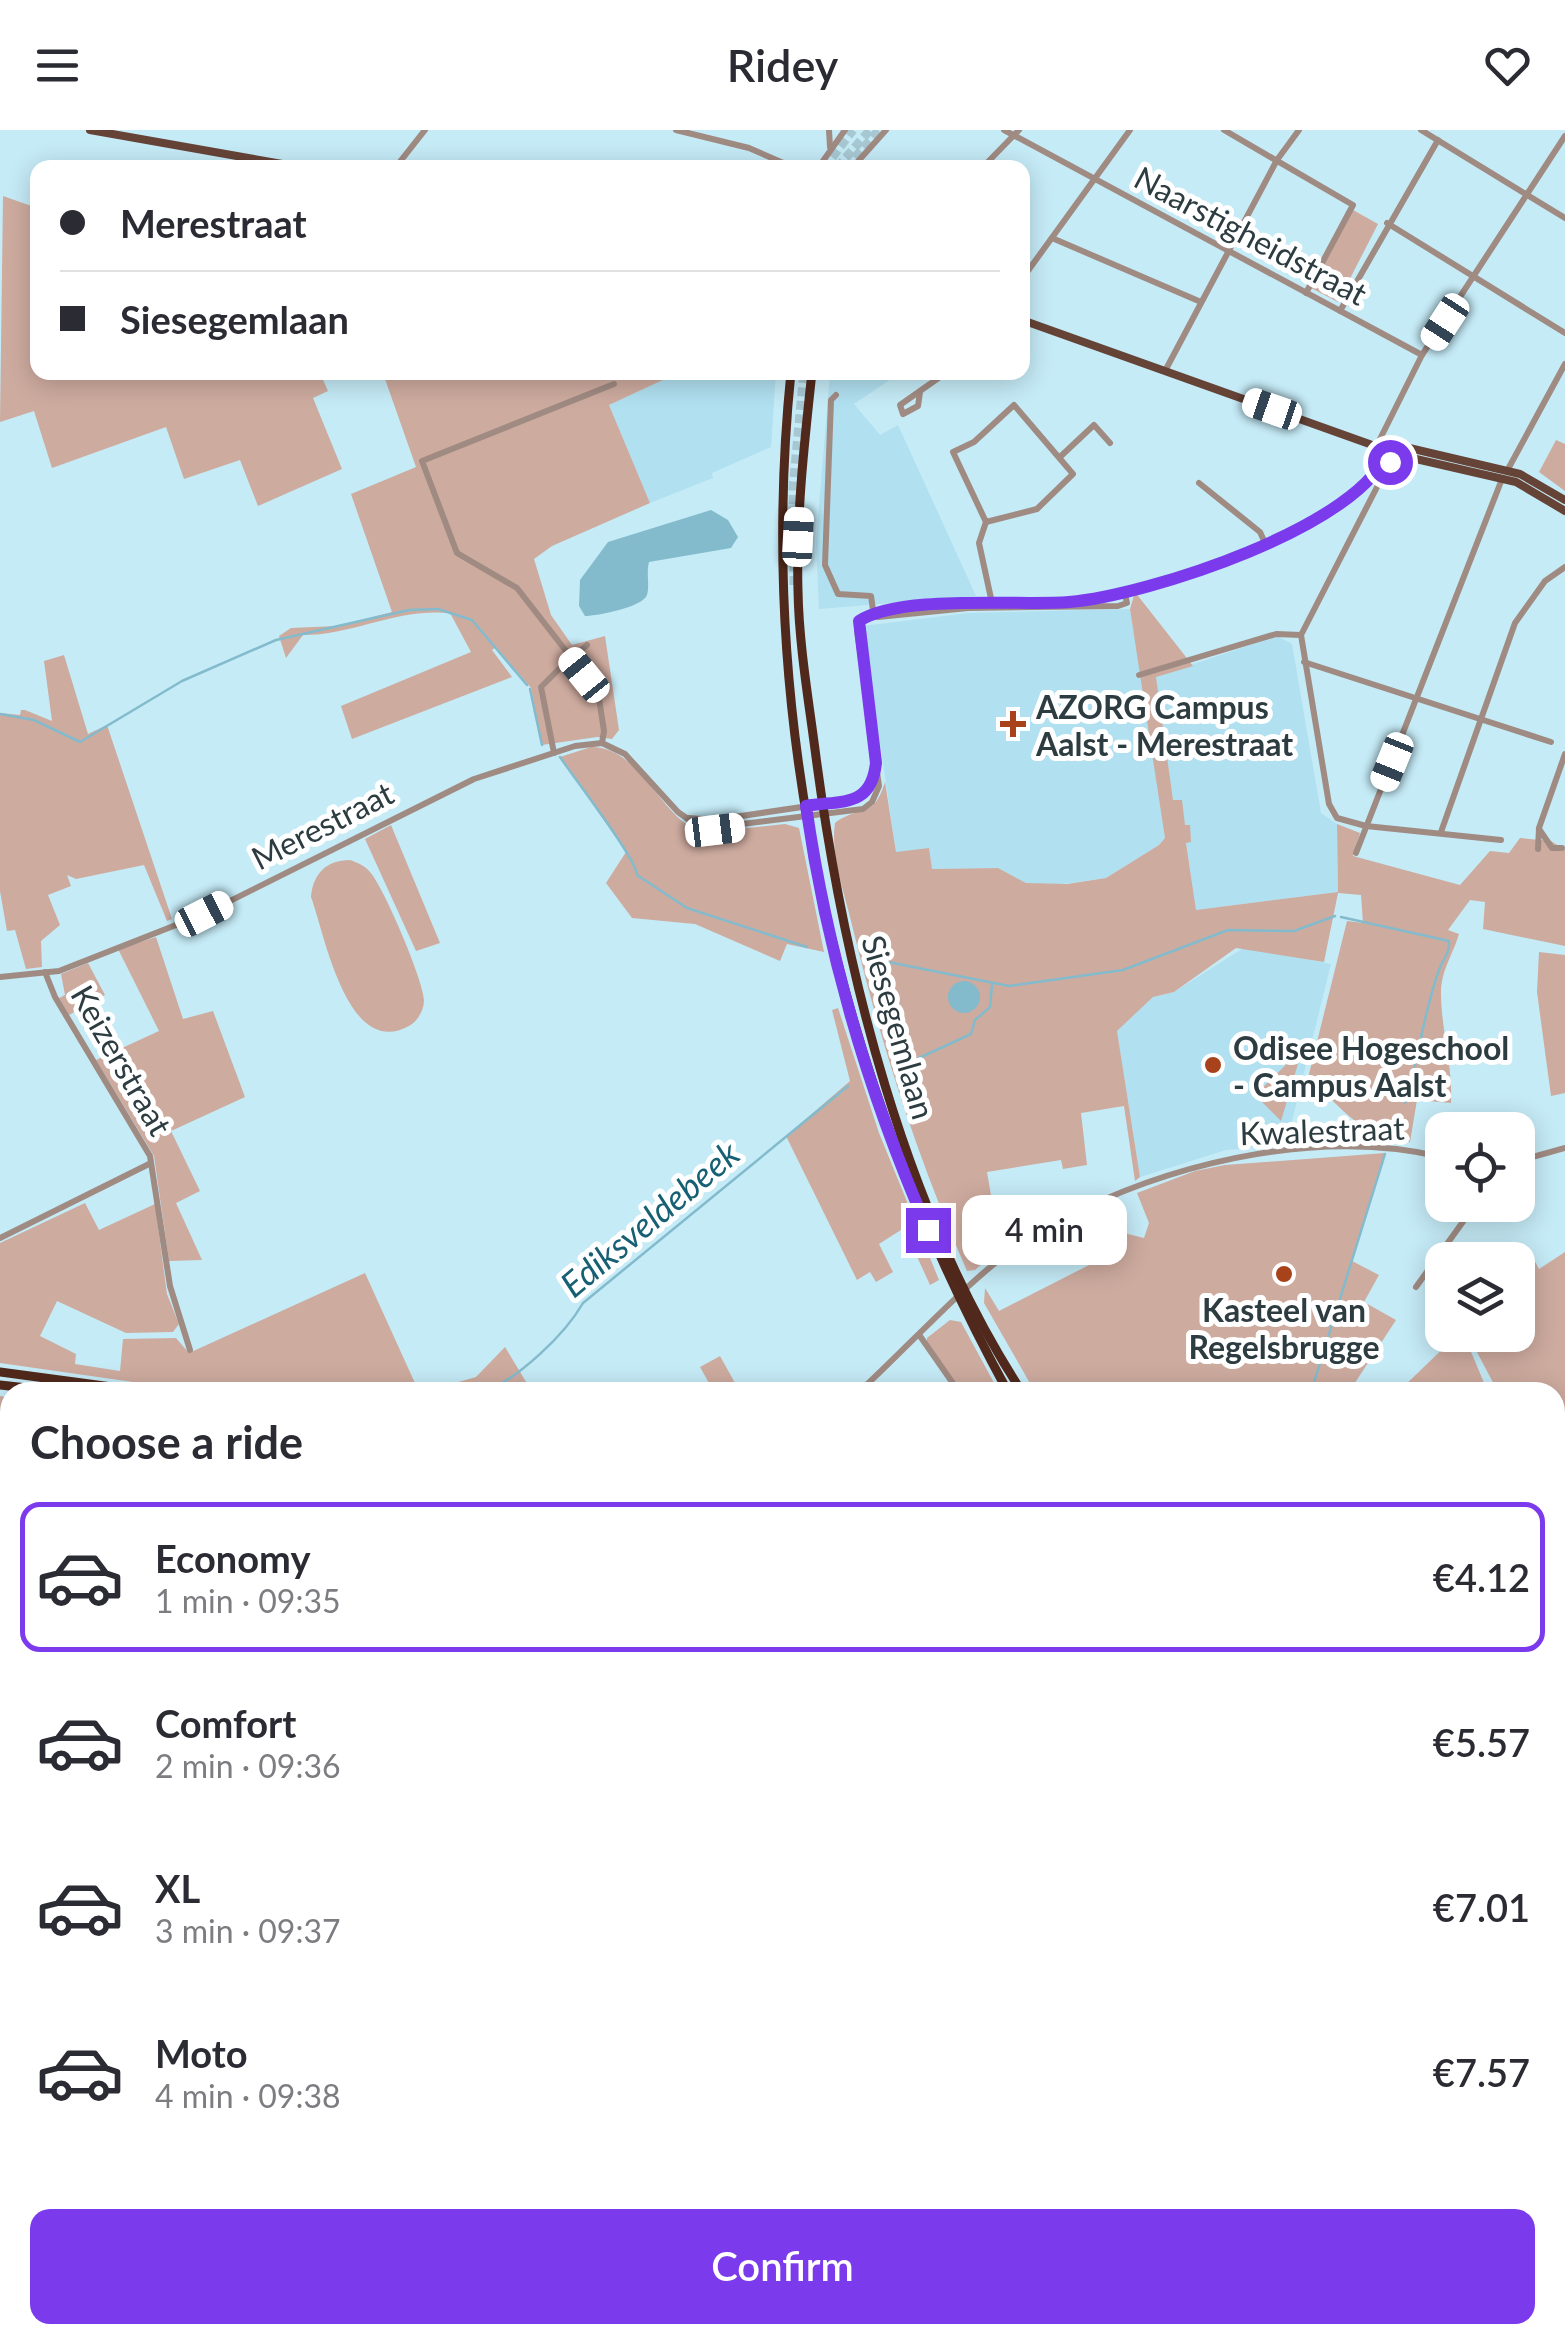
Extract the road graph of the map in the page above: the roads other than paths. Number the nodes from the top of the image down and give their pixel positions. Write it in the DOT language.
graph roads {
  1 [pos="90,130"];
  2 [pos="424,130"];
  3 [pos="676,130"];
  4 [pos="829,130"];
  5 [pos="845,130"];
  6 [pos="886,130"];
  7 [pos="1004,130"];
  8 [pos="1224,130"];
  9 [pos="1299,130"];
  10 [pos="1421,130"];
  11 [pos="1124,132"];
  12 [pos="1016,133"];
  13 [pos="1565,136"];
  14 [pos="1438,140"];
  15 [pos="830,147"];
  16 [pos="260,160"];
  17 [pos="401,160"];
  18 [pos="777,160"];
  19 [pos="823,160"];
  20 [pos="859,160"];
  21 [pos="990,160"];
  22 [pos="1277,160"];
  23 [pos="1093,178"];
  24 [pos="1526,193"];
  25 [pos="1565,218"];
  26 [pos="1387,223"];
  27 [pos="1052,238"];
  28 [pos="1228,252"];
  29 [pos="1030,269"];
  30 [pos="1476,275"];
  31 [pos="1306,293"];
  32 [pos="1201,302"];
  33 [pos="1340,311"];
  34 [pos="1030,323"];
  35 [pos="1565,333"];
  36 [pos="1422,355"];
  37 [pos="1565,364"];
  38 [pos="1165,371"];
  39 [pos="791,380"];
  40 [pos="811,380"];
  41 [pos="936,380"];
  42 [pos="614,384"];
  43 [pos="920,392"];
  44 [pos="836,395"];
  45 [pos="1110,443"];
  46 [pos="1377,445"];
  47 [pos="1392,449"];
  48 [pos="1061,456"];
  49 [pos="1505,475"];
  50 [pos="1366,480"];
  51 [pos="1199,483"];
  52 [pos="1378,488"];
  53 [pos="1565,500"];
  54 [pos="1565,511"];
  55 [pos="986,522"];
  56 [pos="1266,545"];
  57 [pos="1565,568"];
  58 [pos="1124,590"];
  59 [pos="992,603"];
  60 [pos="871,616"];
  61 [pos="1301,635"];
  62 [pos="587,645"];
  63 [pos="568,661"];
  64 [pos="1304,662"];
  65 [pos="1139,675"];
  66 [pos="1416,697"];
  67 [pos="1482,719"];
  68 [pos="1552,742"];
  69 [pos="602,743"];
  70 [pos="554,753"];
  71 [pos="1565,754"];
  72 [pos="876,763"];
  73 [pos="822,803"];
  74 [pos="806,806"];
  75 [pos="678,812"];
  76 [pos="824,816"];
  77 [pos="807,818"];
  78 [pos="1366,826"];
  79 [pos="1539,828"];
  80 [pos="1441,832"];
  81 [pos="1500,840"];
  82 [pos="1557,848"];
  83 [pos="1538,849"];
  84 [pos="1356,853"];
  85 [pos="45,972"];
  86 [pos="0,977"];
  87 [pos="1565,1148"];
  88 [pos="1425,1154"];
  89 [pos="1535,1155"];
  90 [pos="151,1163"];
  91 [pos="1463,1222"];
  92 [pos="0,1238"];
  93 [pos="1416,1287"];
  94 [pos="967,1290"];
  95 [pos="958,1299"];
  96 [pos="920,1335"];
  97 [pos="190,1350"];
  98 [pos="0,1372"];
  99 [pos="74,1382"];
  100 [pos="870,1382"];
  101 [pos="952,1382"];
  102 [pos="1002,1382"];
  103 [pos="1016,1382"];
  104 [pos="0,1525"];
  105 [pos="0,1533"];
  1 -- 16 [label="main road"];
  2 -- 17 [label="street"];
  3 -- 18 [label="street"];
  4 -- 15 [label="street"];
  5 -- 15 [label="street"];
  6 -- 20 [label="street"];
  7 -- 12 [label="street, Naarstigheidstraat"];
  8 -- 22 [label="street"];
  9 -- 22 [label="street"];
  10 -- 14 [label="street"];
  11 -- 23 [label="street"];
  12 -- 21 [label="street"];
  12 -- 23 [label="street, Naarstigheidstraat"];
  13 -- 24 [label="street"];
  14 -- 24 [label="street"];
  14 -- 26 [label="street"];
  15 -- 19 [label="street"];
  22 -- 28 [label="street"];
  22 -- 31 [label="street"];
  23 -- 27 [label="street"];
  23 -- 28 [label="street, Naarstigheidstraat"];
  24 -- 25 [label="street"];
  24 -- 30 [label="street"];
  26 -- 30 [label="street"];
  26 -- 33 [label="street"];
  27 -- 29 [label="street"];
  27 -- 32 [label="street"];
  28 -- 31 [label="street, Naarstigheidstraat"];
  28 -- 32 [label="street"];
  30 -- 35 [label="street"];
  30 -- 36 [label="street"];
  31 -- 33 [label="street, Naarstigheidstraat"];
  32 -- 38 [label="street"];
  33 -- 36 [label="street, Naarstigheidstraat"];
  34 -- 38 [label="main road"];
  36 -- 46 [label="street"];
  37 -- 49 [label="street"];
  38 -- 46 [label="main road"];
  39 -- 74 [label="highway, Siesegemlaan"];
  40 -- 73 [label="highway, Siesegemlaan"];
  41 -- 43 [label="street"];
  42 -- 63 [label="street"];
  44 -- 60 [label="street"];
  45 -- 48 [label="street"];
  46 -- 47 [label="main road"];
  47 -- 49 [label="main road"];
  47 -- 50 [label="street"];
  47 -- 52 [label="street"];
  48 -- 55 [label="street"];
  48 -- 55 [label="street"];
  49 -- 53 [label="main road"];
  49 -- 54 [label="main road"];
  49 -- 66 [label="street"];
  50 -- 52 [label="street"];
  50 -- 56 [label="street"];
  51 -- 56 [label="street"];
  52 -- 61 [label="street"];
  55 -- 59 [label="street"];
  56 -- 58 [label="street"];
  57 -- 67 [label="street"];
  58 -- 59 [label="street"];
  58 -- 60 [label="street"];
  59 -- 60 [label="street"];
  60 -- 72 [label="street"];
  61 -- 64 [label="street"];
  61 -- 65 [label="street"];
  62 -- 63 [label="street"];
  63 -- 69 [label="street"];
  63 -- 70 [label="street"];
  64 -- 66 [label="street"];
  64 -- 78 [label="street"];
  66 -- 67 [label="street"];
  66 -- 78 [label="street"];
  67 -- 68 [label="street"];
  67 -- 80 [label="street"];
  69 -- 70 [label="street, Merestraat"];
  69 -- 75 [label="street"];
  70 -- 85 [label="street, Merestraat"];
  71 -- 79 [label="street"];
  72 -- 73 [label="street"];
  72 -- 76 [label="street"];
  73 -- 74 [label="street"];
  73 -- 76 [label="highway, Siesegemlaan"];
  74 -- 75 [label="street"];
  74 -- 77 [label="highway, Siesegemlaan"];
  75 -- 77 [label="street"];
  76 -- 77 [label="street"];
  76 -- 94 [label="highway, Siesegemlaan"];
  77 -- 95 [label="highway, Siesegemlaan"];
  78 -- 80 [label="street"];
  78 -- 84 [label="street"];
  79 -- 82 [label="street"];
  79 -- 83 [label="street"];
  80 -- 81 [label="street"];
  85 -- 86 [label="street, Merestraat"];
  85 -- 90 [label="street, Keizerstraat"];
  87 -- 89 [label="street"];
  88 -- 94 [label="street, Kwalestraat"];
  90 -- 92 [label="street"];
  90 -- 97 [label="street, Keizerstraat"];
  91 -- 93 [label="street"];
  94 -- 95 [label="street, Kwalestraat"];
  94 -- 103 [label="highway, Siesegemlaan"];
  95 -- 96 [label="street, Kwalestraat"];
  95 -- 102 [label="highway, Siesegemlaan"];
  96 -- 100 [label="street, Kwalestraat"];
  96 -- 101 [label="street"];
  98 -- 99 [label="highway"];
  104 -- 105 [label="street"];
}
